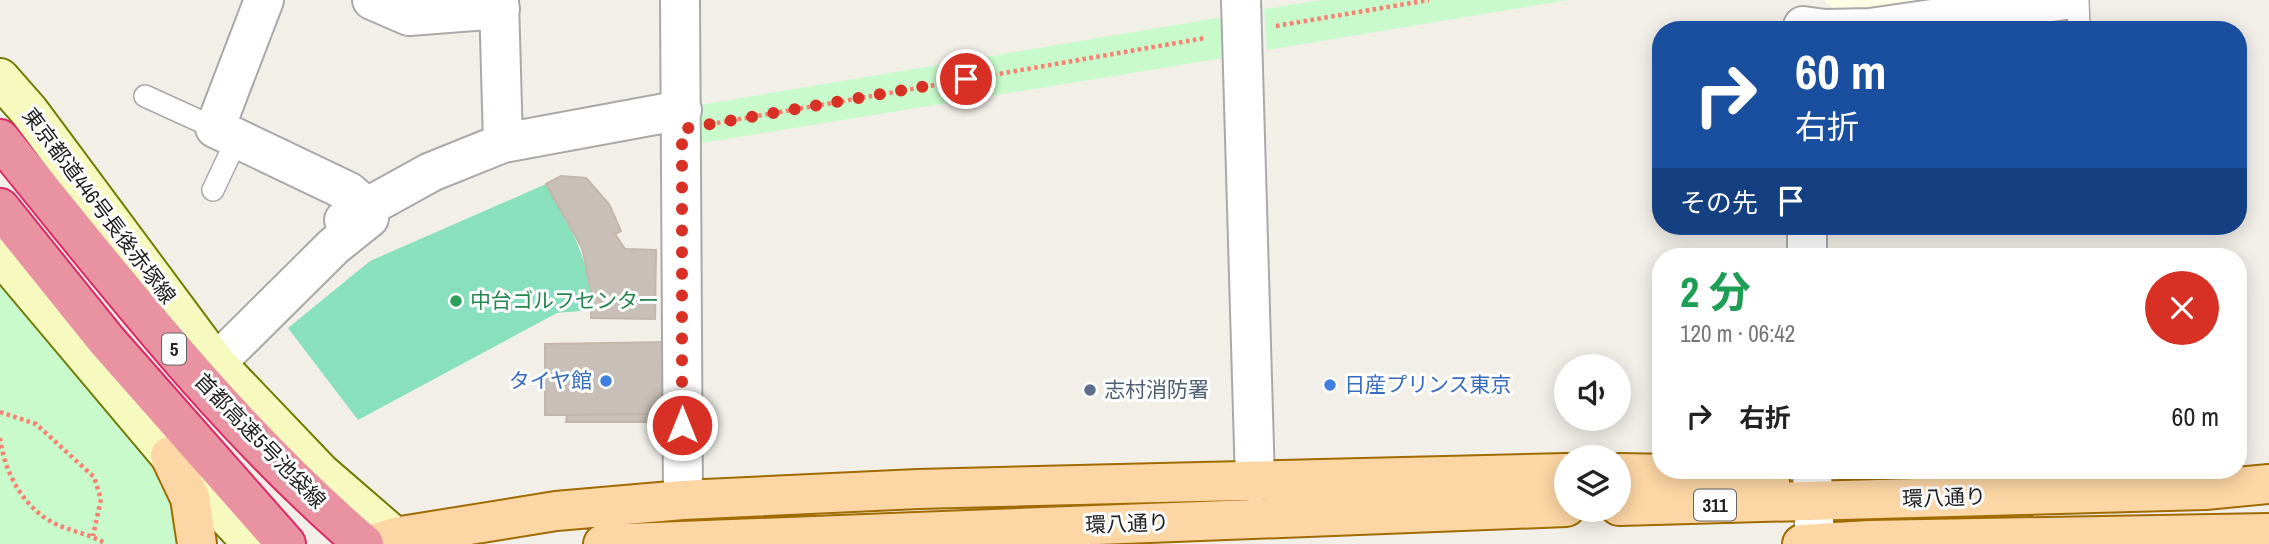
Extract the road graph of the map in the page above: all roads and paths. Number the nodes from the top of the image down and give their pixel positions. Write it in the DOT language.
graph roads {
  1 [pos="264,0"];
  2 [pos="372,0"];
  3 [pos="680,0"];
  4 [pos="1429,0"];
  5 [pos="2065,0"];
  6 [pos="2078,0"];
  7 [pos="499,4"];
  8 [pos="1241,16"];
  9 [pos="1919,21"];
  10 [pos="2079,21"];
  11 [pos="0,78"];
  12 [pos="145,96"];
  13 [pos="682,120"];
  14 [pos="226,134"];
  15 [pos="0,139"];
  16 [pos="503,144"];
  17 [pos="213,190"];
  18 [pos="366,207"];
  19 [pos="0,208"];
  20 [pos="0,254"];
  21 [pos="277,273"];
  22 [pos="216,363"];
  23 [pos="0,412"];
  24 [pos="0,438"];
  25 [pos="170,456"];
  26 [pos="1631,474"];
  27 [pos="1652,475"];
  28 [pos="1719,479"];
  29 [pos="1255,482"];
  30 [pos="2269,484"];
  31 [pos="1812,487"];
  32 [pos="1554,495"];
  33 [pos="1554,497"];
  34 [pos="683,500"];
  35 [pos="1631,505"];
  36 [pos="2269,533"];
  37 [pos="93,536"];
  38 [pos="2206,540"];
  39 [pos="384,542"];
  40 [pos="106,544"];
  41 [pos="197,544"];
  42 [pos="253,544"];
  43 [pos="286,544"];
  44 [pos="603,544"];
  45 [pos="1811,544"];
  1 -- 14 [label="street"];
  2 -- 7 [label="street"];
  3 -- 13 [label="street"];
  4 -- 8 [label="path"];
  5 -- 9 [label="street"];
  6 -- 10 [label="lane"];
  7 -- 16 [label="street"];
  8 -- 13 [label="path"];
  8 -- 29 [label="street"];
  11 -- 22 [label="main road, 東京都道446号長後赤塚線"];
  12 -- 14 [label="lane"];
  13 -- 16 [label="street"];
  13 -- 34 [label="street"];
  14 -- 17 [label="lane"];
  14 -- 18 [label="street"];
  15 -- 39 [label="highway, 首都高速5号池袋線 / 5"];
  16 -- 18 [label="street"];
  18 -- 21 [label="street"];
  18 -- 22 [label="street"];
  19 -- 43 [label="highway, 5"];
  20 -- 25 [label="main road"];
  22 -- 39 [label="main road, 東京都道446号長後赤塚線"];
  23 -- 37 [label="path"];
  24 -- 37 [label="path"];
  25 -- 41 [label="main road"];
  25 -- 42 [label="main road"];
  26 -- 27 [label="main road"];
  28 -- 31 [label="main road"];
  29 -- 32 [label="main road"];
  29 -- 34 [label="main road"];
  30 -- 31 [label="main road, 環八通り / 311"];
  31 -- 35 [label="main road, 環八通り / 311"];
  31 -- 45 [label="street"];
  33 -- 44 [label="main road, 環八通り"];
  34 -- 39 [label="main road"];
  36 -- 38 [label="main road, 環八通り"];
  37 -- 40 [label="path"];
  38 -- 45 [label="main road, 環八通り"];
}
